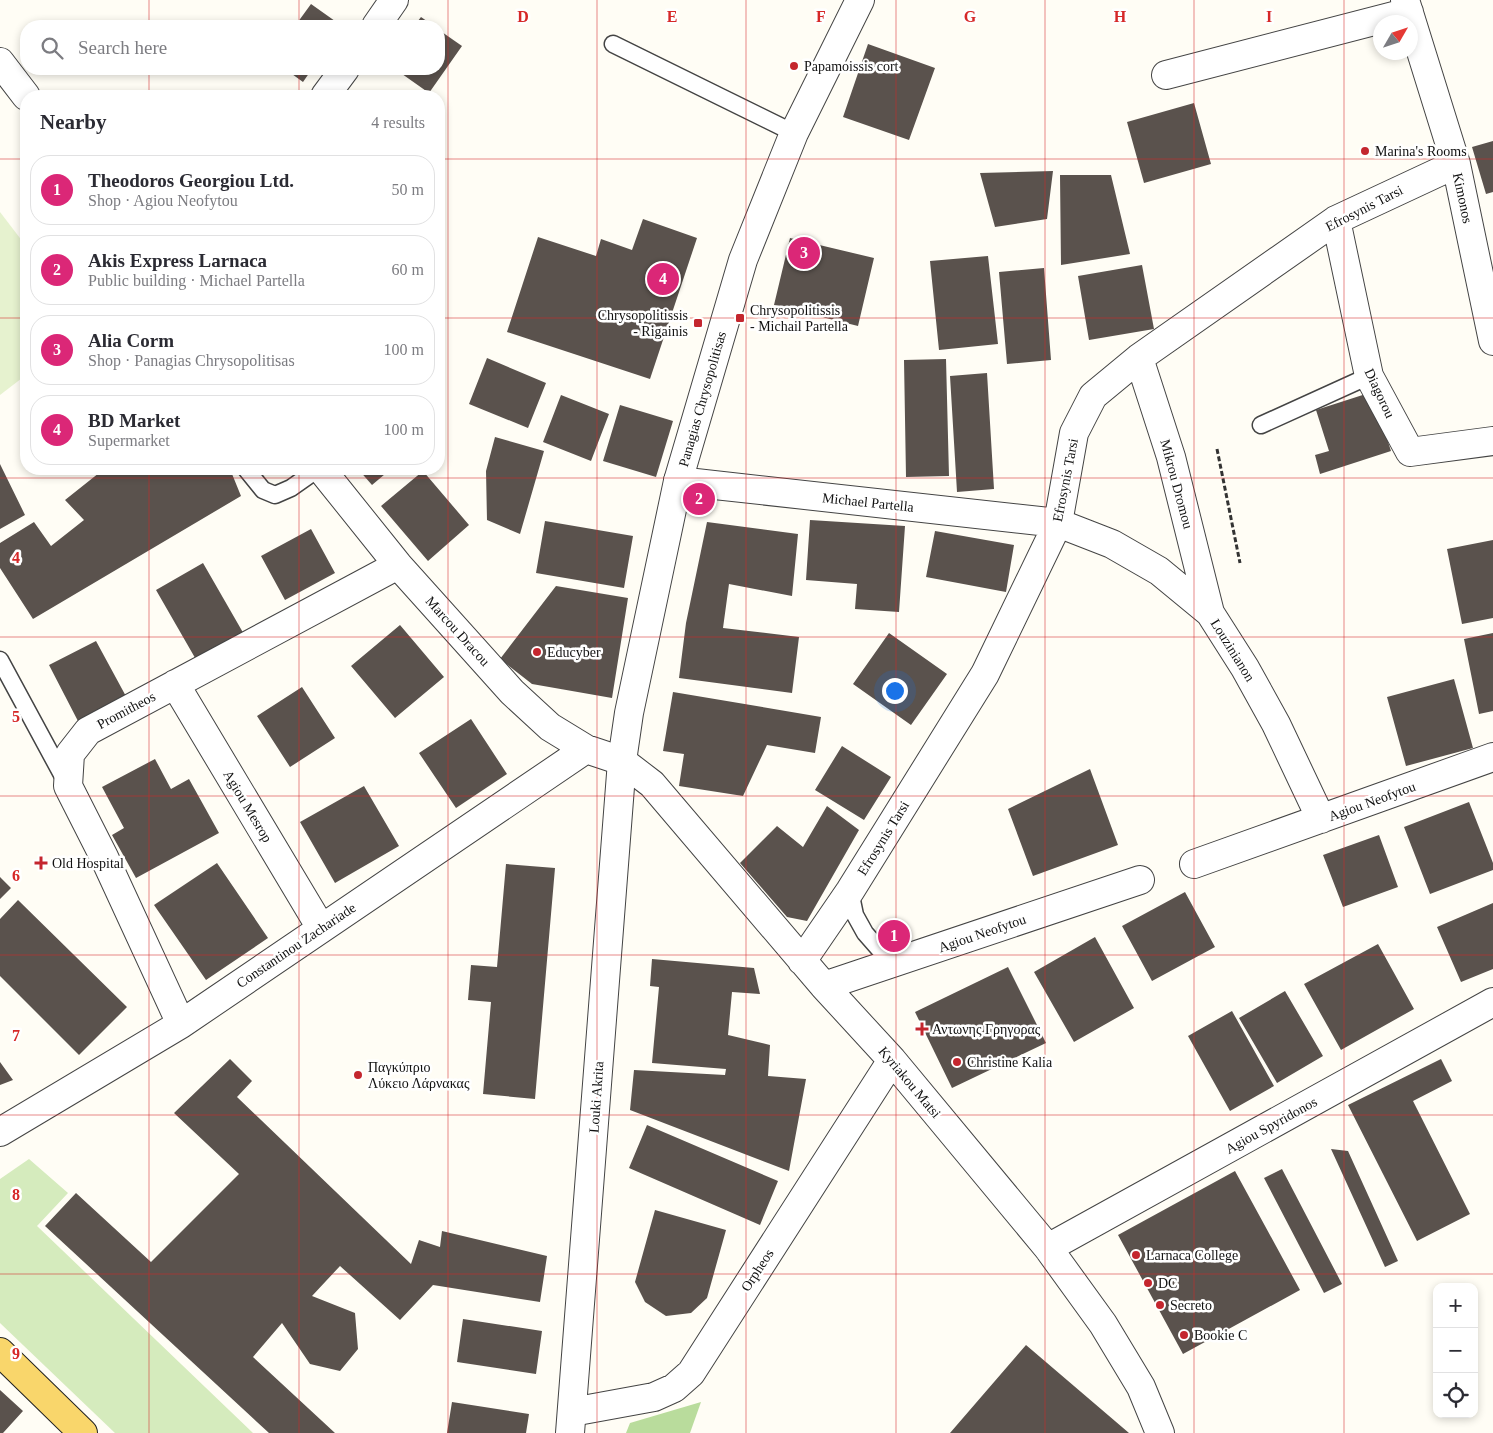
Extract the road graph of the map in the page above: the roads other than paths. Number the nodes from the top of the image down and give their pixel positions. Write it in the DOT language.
graph roads {
  1 [pos="394,0"];
  2 [pos="860,0"];
  3 [pos="1407,6"];
  4 [pos="380,20"];
  5 [pos="613,44"];
  6 [pos="0,62"];
  7 [pos="341,75"];
  8 [pos="1166,75"];
  9 [pos="21,90"];
  10 [pos="329,90"];
  11 [pos="794,133"];
  12 [pos="1456,164"];
  13 [pos="1336,220"];
  14 [pos="1492,334"];
  15 [pos="1139,358"];
  16 [pos="1369,376"];
  17 [pos="1261,425"];
  18 [pos="1493,441"];
  19 [pos="251,475"];
  20 [pos="310,475"];
  21 [pos="324,475"];
  22 [pos="678,481"];
  23 [pos="1058,523"];
  24 [pos="398,566"];
  25 [pos="1210,613"];
  26 [pos="0,660"];
  27 [pos="175,684"];
  28 [pos="586,748"];
  29 [pos="1493,757"];
  30 [pos="622,761"];
  31 [pos="68,786"];
  32 [pos="1321,819"];
  33 [pos="1194,864"];
  34 [pos="1140,880"];
  35 [pos="850,891"];
  36 [pos="321,928"];
  37 [pos="902,960"];
  38 [pos="802,961"];
  39 [pos="824,986"];
  40 [pos="1493,1002"];
  41 [pos="181,1024"];
  42 [pos="892,1060"];
  43 [pos="0,1132"];
  44 [pos="1048,1248"];
  45 [pos="0,1352"];
  46 [pos="571,1422"];
  47 [pos="74,1430"];
  48 [pos="1160,1433"];
  1 -- 4 [label="street"];
  2 -- 11 [label="street, Panagias Chrysopolitisas"];
  3 -- 8 [label="street"];
  3 -- 12 [label="street, Kimonos"];
  5 -- 11 [label="lane"];
  6 -- 9 [label="street"];
  7 -- 10 [label="street"];
  11 -- 22 [label="street, Panagias Chrysopolitisas"];
  12 -- 13 [label="street, Efrosynis Tarsi"];
  12 -- 14 [label="street, Kimonos"];
  13 -- 15 [label="street, Efrosynis Tarsi"];
  13 -- 16 [label="street, Diagorou"];
  15 -- 23 [label="street, Efrosynis Tarsi"];
  15 -- 25 [label="street, Mikrou Dromou"];
  16 -- 17 [label="lane"];
  16 -- 18 [label="street, Diagorou"];
  19 -- 20 [label="lane"];
  21 -- 24 [label="street, Marcou Dracou"];
  22 -- 23 [label="street, Michael Partella"];
  22 -- 30 [label="street, Panagias Chrysopolitisas"];
  23 -- 25 [label="street, Louzinianon"];
  23 -- 35 [label="street, Efrosynis Tarsi"];
  24 -- 27 [label="street, Promitheos"];
  24 -- 28 [label="street, Marcou Dracou"];
  25 -- 32 [label="street, Louzinianon"];
  26 -- 31 [label="lane"];
  27 -- 31 [label="street, Promitheos"];
  27 -- 36 [label="street, Agiou Mesrop"];
  28 -- 30 [label="street, Marcou Dracou"];
  28 -- 36 [label="street, Constantinou Zachariade"];
  29 -- 32 [label="street, Agiou Neofytou"];
  30 -- 38 [label="street, Kyriakou Matsi"];
  30 -- 46 [label="street, Louki Akrita"];
  31 -- 41 [label="street"];
  32 -- 33 [label="street, Agiou Neofytou"];
  34 -- 37 [label="street, Agiou Neofytou"];
  35 -- 37 [label="lane"];
  35 -- 38 [label="street, Efrosynis Tarsi"];
  36 -- 41 [label="street, Constantinou Zachariade"];
  37 -- 39 [label="street, Agiou Neofytou"];
  38 -- 39 [label="street, Kyriakou Matsi"];
  39 -- 42 [label="street, Kyriakou Matsi"];
  40 -- 44 [label="street, Agiou Spyridonos"];
  41 -- 43 [label="street, Constantinou Zachariade"];
  42 -- 44 [label="street, Kyriakou Matsi"];
  42 -- 46 [label="street, Orpheos"];
  44 -- 48 [label="street, Kyriakou Matsi"];
  45 -- 47 [label="main road"];
}
